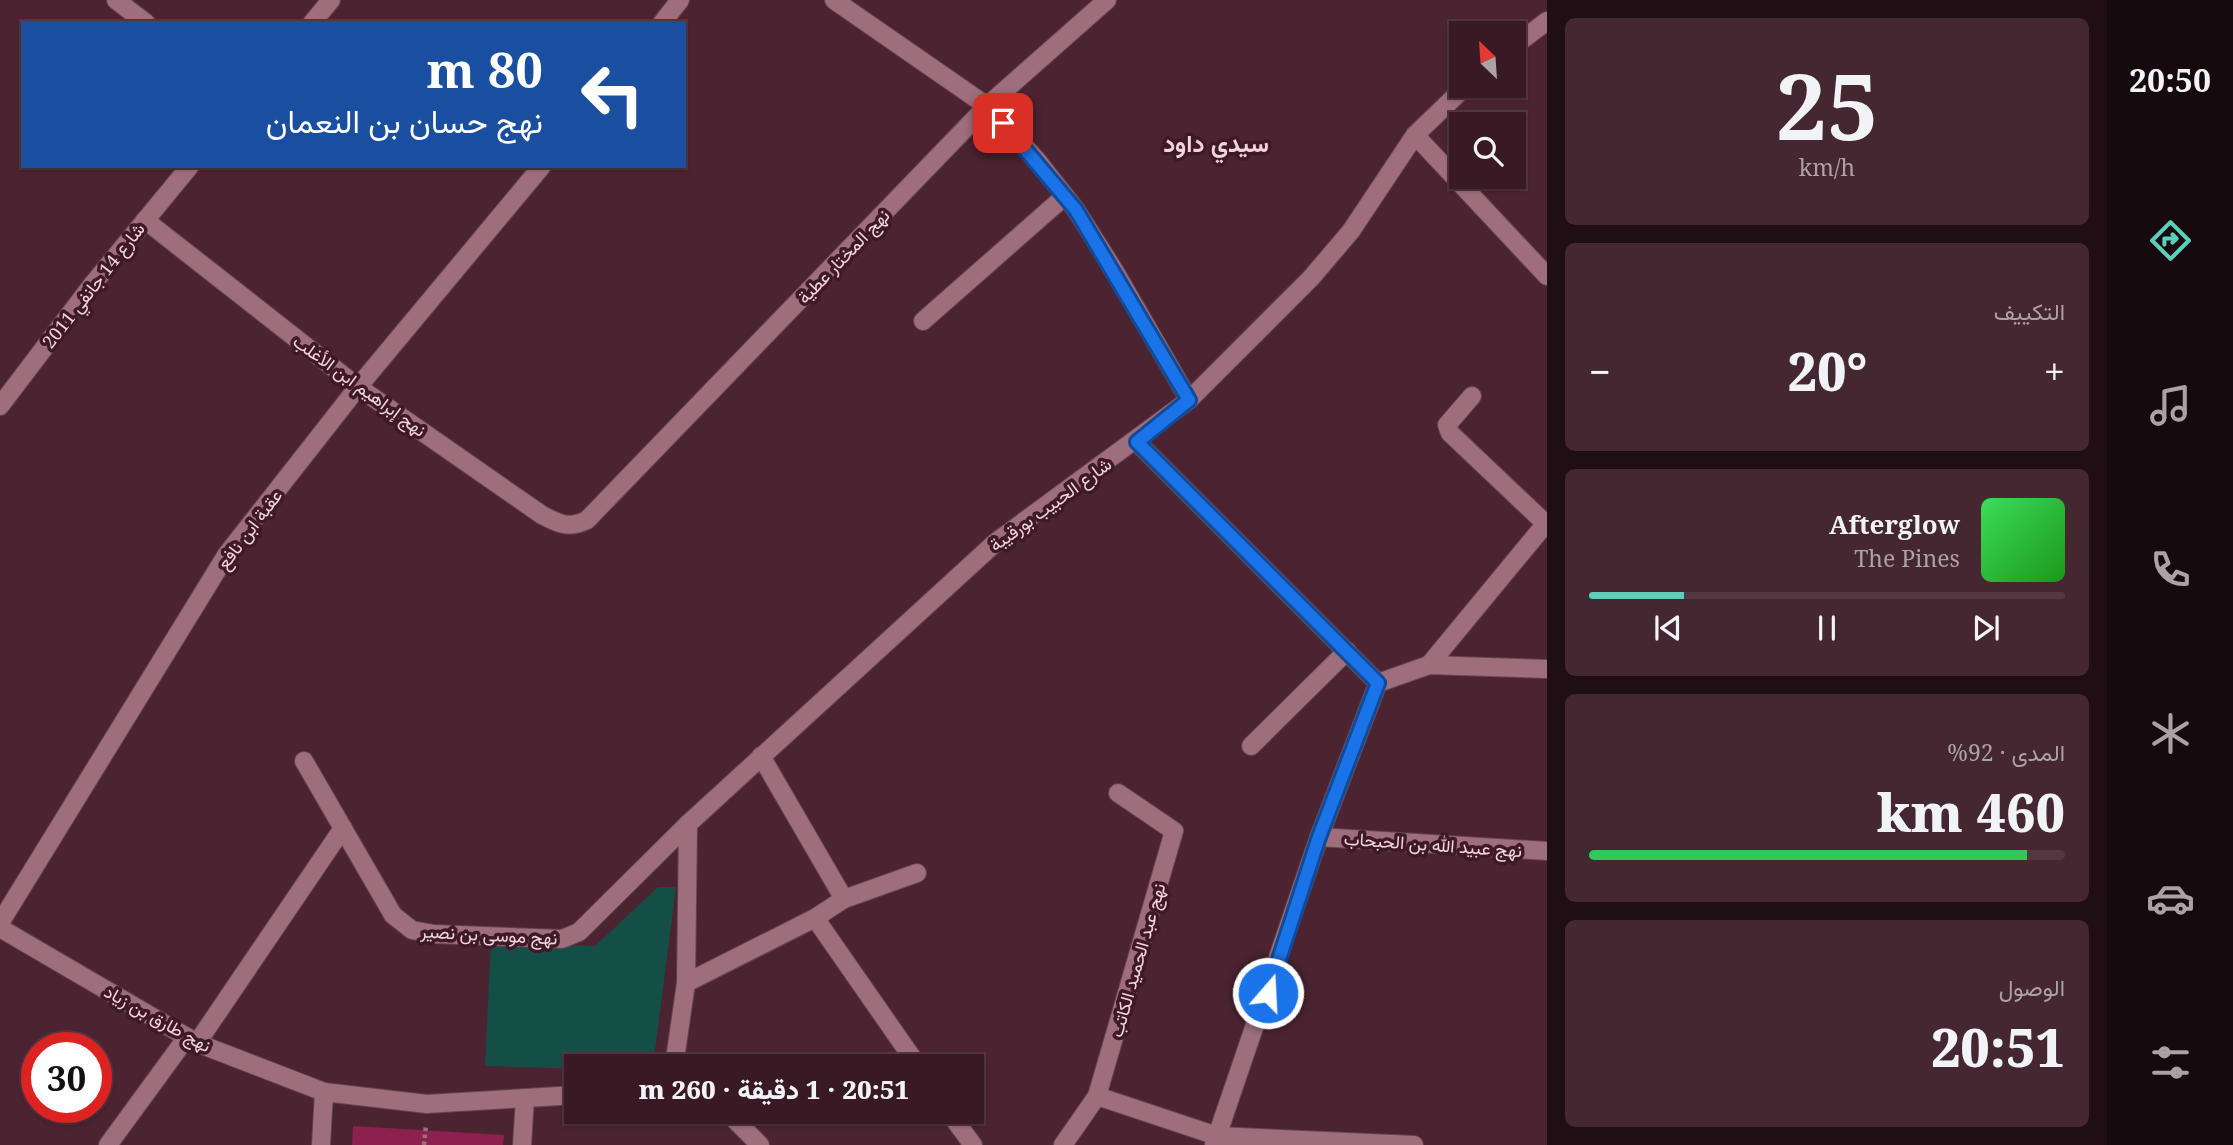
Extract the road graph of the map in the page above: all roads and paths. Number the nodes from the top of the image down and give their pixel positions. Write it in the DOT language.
graph roads {
  1 [pos="116,0"];
  2 [pos="331,0"];
  3 [pos="680,0"];
  4 [pos="834,0"];
  5 [pos="1107,0"];
  6 [pos="1547,20"];
  7 [pos="142,21"];
  8 [pos="314,21"];
  9 [pos="664,21"];
  10 [pos="1526,37"];
  11 [pos="1454,98"];
  12 [pos="987,106"];
  13 [pos="1415,135"];
  14 [pos="188,168"];
  15 [pos="540,168"];
  16 [pos="1065,196"];
  17 [pos="145,220"];
  18 [pos="1547,276"];
  19 [pos="923,321"];
  20 [pos="358,387"];
  21 [pos="1472,396"];
  22 [pos="1189,400"];
  23 [pos="0,406"];
  24 [pos="1137,442"];
  25 [pos="587,520"];
  26 [pos="1546,523"];
  27 [pos="1347,650"];
  28 [pos="1429,664"];
  29 [pos="1547,669"];
  30 [pos="1378,683"];
  31 [pos="1251,746"];
  32 [pos="761,756"];
  33 [pos="304,761"];
  34 [pos="1118,793"];
  35 [pos="688,824"];
  36 [pos="343,828"];
  37 [pos="1319,837"];
  38 [pos="1547,851"];
  39 [pos="917,873"];
  40 [pos="844,899"];
  41 [pos="815,918"];
  42 [pos="0,925"];
  43 [pos="686,983"];
  44 [pos="192,1040"];
  45 [pos="678,1054"];
  46 [pos="910,1054"];
  47 [pos="324,1091"];
  48 [pos="564,1096"];
  49 [pos="1097,1096"];
  50 [pos="525,1098"];
  51 [pos="739,1124"];
  52 [pos="958,1124"];
  53 [pos="1216,1141"];
  54 [pos="107,1145"];
  55 [pos="321,1145"];
  56 [pos="522,1145"];
  57 [pos="760,1145"];
  58 [pos="973,1145"];
  59 [pos="1063,1145"];
  60 [pos="1414,1145"];
  1 -- 7 [label="street"];
  2 -- 8 [label="street"];
  3 -- 9 [label="street"];
  4 -- 12 [label="street"];
  5 -- 12 [label="street, نهج المختار عطية"];
  6 -- 10 [label="street"];
  11 -- 13 [label="street, شارع الحبيب بورقيبة"];
  12 -- 16 [label="street"];
  12 -- 25 [label="street, نهج المختار عطية"];
  13 -- 18 [label="street"];
  13 -- 22 [label="street, شارع الحبيب بورقيبة"];
  14 -- 17 [label="street, شارع 14 جانفي 2011"];
  15 -- 20 [label="street, عقبة ابن نافع"];
  16 -- 19 [label="street"];
  16 -- 22 [label="street"];
  17 -- 20 [label="street, نهج إبراهيم ابن الأغلب"];
  17 -- 23 [label="street, شارع 14 جانفي 2011"];
  20 -- 25 [label="street, نهج إبراهيم ابن الأغلب"];
  20 -- 42 [label="street, عقبة ابن نافع"];
  21 -- 26 [label="street"];
  22 -- 24 [label="street, شارع الحبيب بورقيبة"];
  24 -- 27 [label="street"];
  24 -- 32 [label="street, شارع الحبيب بورقيبة"];
  26 -- 28 [label="street"];
  27 -- 30 [label="street"];
  27 -- 31 [label="street"];
  28 -- 29 [label="street"];
  28 -- 30 [label="street"];
  30 -- 37 [label="street"];
  32 -- 35 [label="street, شارع الحبيب بورقيبة"];
  32 -- 40 [label="street"];
  33 -- 36 [label="street, نهج موسى بن نصير"];
  34 -- 49 [label="street, نهج عبد الحميد الكاتب"];
  35 -- 36 [label="street, نهج موسى بن نصير"];
  35 -- 43 [label="street"];
  36 -- 44 [label="street"];
  37 -- 38 [label="street, نهج عبيد الله بن الحبحاب"];
  37 -- 53 [label="street"];
  39 -- 40 [label="street"];
  40 -- 41 [label="street"];
  41 -- 43 [label="street"];
  41 -- 46 [label="street"];
  42 -- 44 [label="street, نهج طارق بن زياد"];
  43 -- 45 [label="street"];
  44 -- 47 [label="street, نهج طارق بن زياد"];
  44 -- 54 [label="street"];
  47 -- 50 [label="street, نهج طارق بن زياد"];
  47 -- 55 [label="street"];
  48 -- 50 [label="street, نهج طارق بن زياد"];
  49 -- 53 [label="street"];
  49 -- 59 [label="street, نهج عبد الحميد الكاتب"];
  50 -- 56 [label="street"];
  51 -- 57 [label="street"];
  52 -- 58 [label="street"];
  53 -- 60 [label="street"];
}
